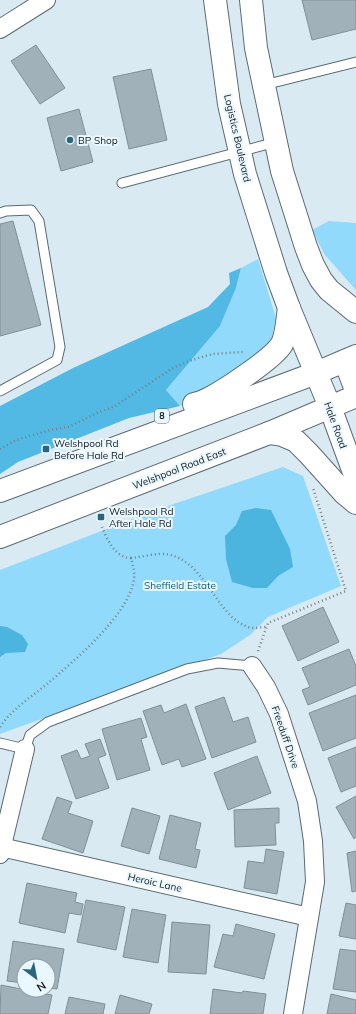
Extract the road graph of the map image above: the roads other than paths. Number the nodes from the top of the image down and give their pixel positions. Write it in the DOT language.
graph roads {
  1 [pos="46,0"];
  2 [pos="215,0"];
  3 [pos="251,0"];
  4 [pos="0,29"];
  5 [pos="356,62"];
  6 [pos="264,85"];
  7 [pos="276,142"];
  8 [pos="240,151"];
  9 [pos="122,182"];
  10 [pos="0,213"];
  11 [pos="289,308"];
  12 [pos="356,312"];
  13 [pos="350,358"];
  14 [pos="316,373"];
  15 [pos="356,390"];
  16 [pos="0,391"];
  17 [pos="356,396"];
  18 [pos="330,407"];
  19 [pos="269,433"];
  20 [pos="356,478"];
  21 [pos="0,484"];
  22 [pos="0,491"];
  23 [pos="356,503"];
  24 [pos="0,537"];
  25 [pos="252,666"];
  26 [pos="0,743"];
  27 [pos="25,749"];
  28 [pos="1,850"];
  29 [pos="309,916"];
  30 [pos="293,1014"];
  1 -- 4 [label="street"];
  2 -- 8 [label="main road, Logistics Boulevard"];
  3 -- 6 [label="main road"];
  5 -- 6 [label="lane"];
  6 -- 7 [label="main road"];
  7 -- 8 [label="lane"];
  7 -- 12 [label="main road"];
  8 -- 9 [label="lane"];
  8 -- 11 [label="main road, Logistics Boulevard"];
  10 -- 16 [label="lane"];
  11 -- 14 [label="main road, Hale Road"];
  11 -- 21 [label="main road, 8"];
  13 -- 14 [label="main road, 8"];
  13 -- 15 [label="main road"];
  14 -- 18 [label="main road, Hale Road"];
  14 -- 22 [label="main road, 8"];
  17 -- 18 [label="main road, Welshpool Road East"];
  18 -- 19 [label="main road, Welshpool Road East"];
  18 -- 20 [label="main road, Hale Road"];
  19 -- 23 [label="main road"];
  19 -- 24 [label="main road, Welshpool Road East"];
  25 -- 27 [label="lane"];
  25 -- 29 [label="street, Freeduff Drive"];
  26 -- 27 [label="lane"];
  27 -- 28 [label="street"];
  28 -- 29 [label="street, Heroic Lane"];
  29 -- 30 [label="street, Freeduff Drive"];
}
